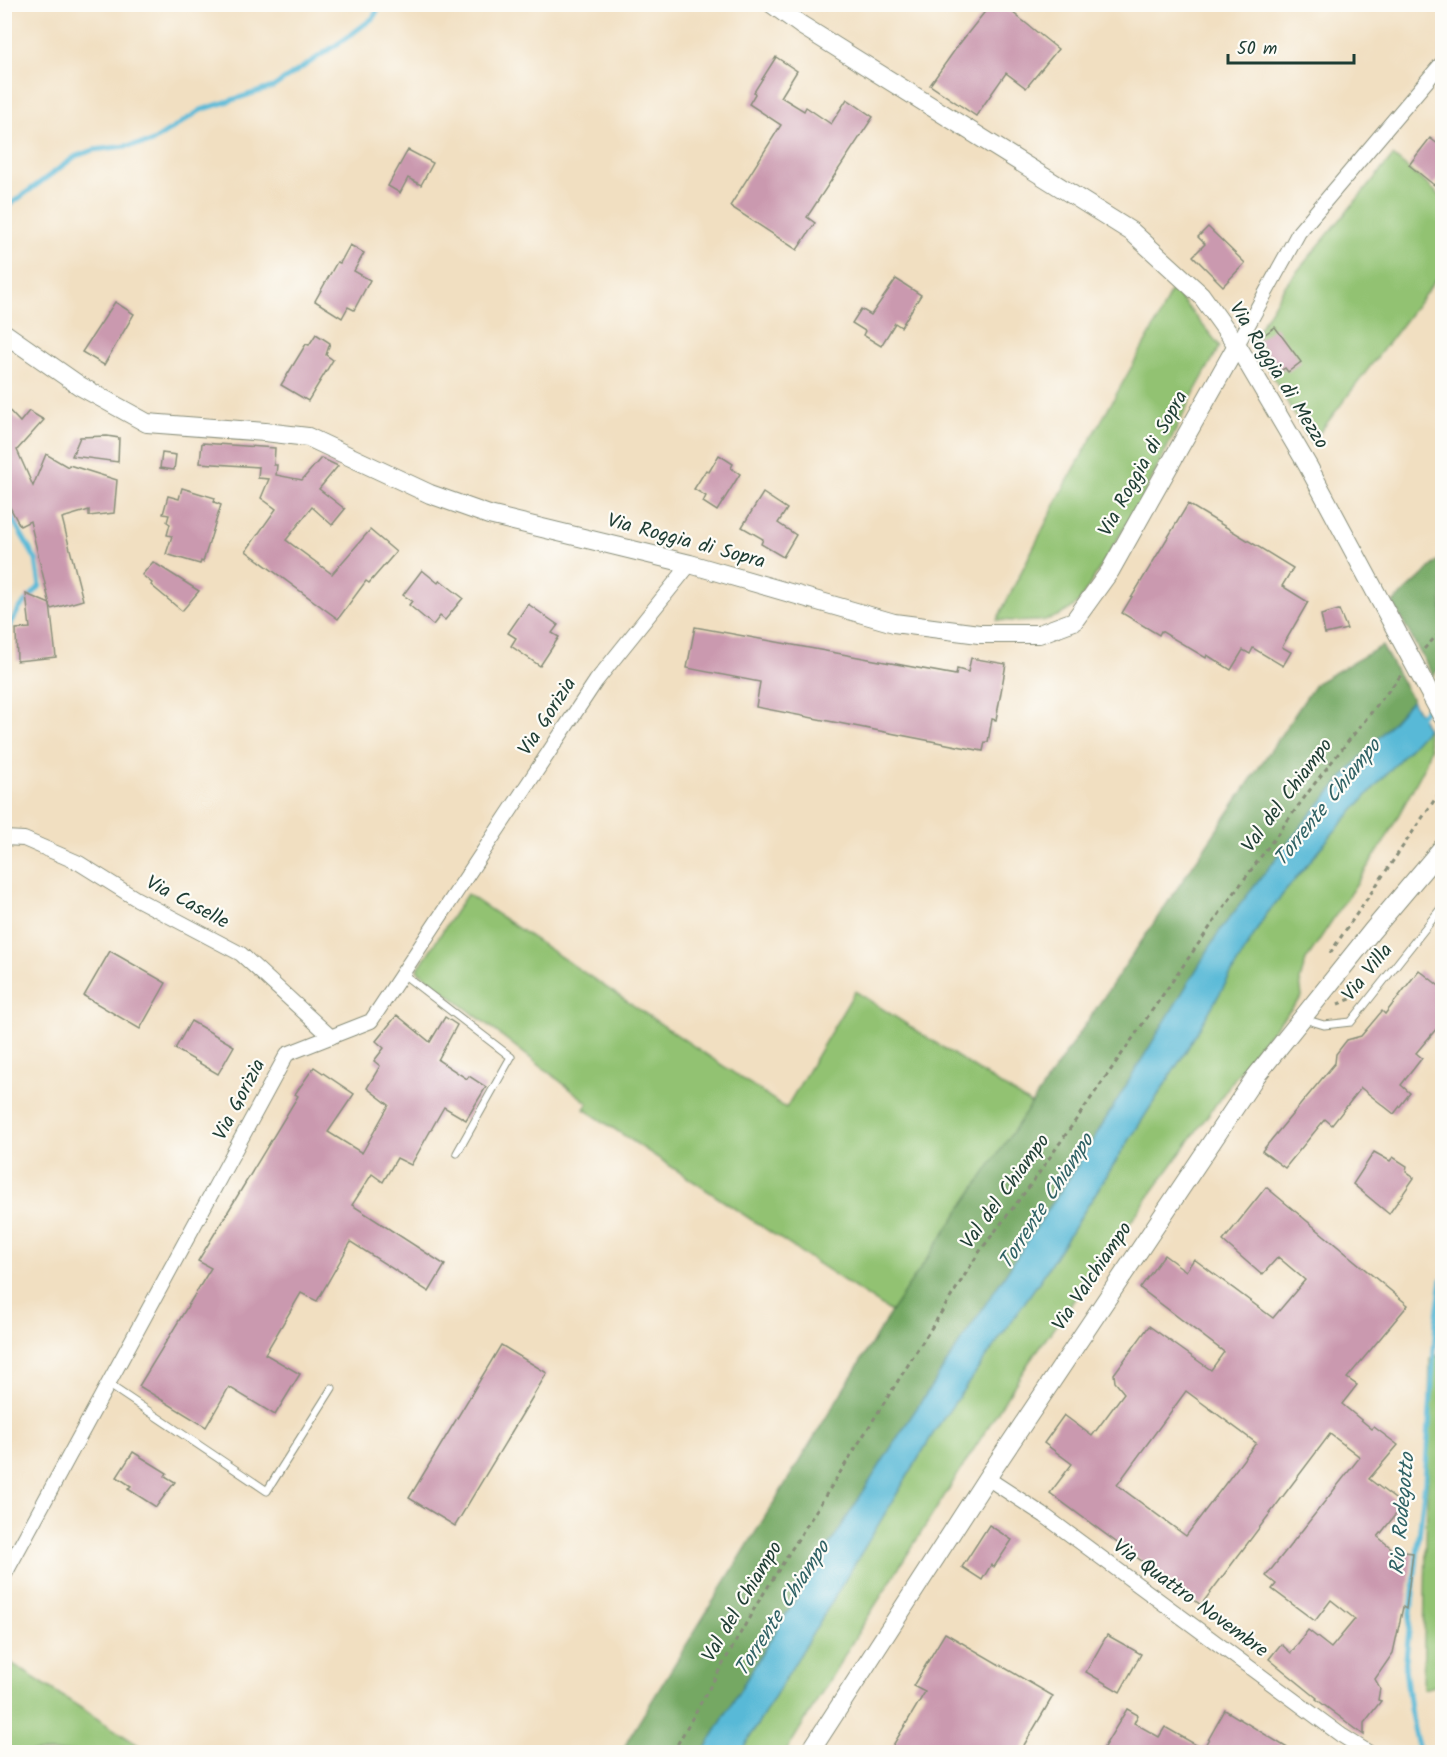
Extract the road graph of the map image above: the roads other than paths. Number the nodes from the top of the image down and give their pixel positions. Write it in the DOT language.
graph roads {
  1 [pos="772,4"];
  2 [pos="1443,63"];
  3 [pos="4,333"];
  4 [pos="1237,345"];
  5 [pos="690,564"];
  6 [pos="1443,716"];
  7 [pos="4,838"];
  8 [pos="1443,848"];
  9 [pos="1443,907"];
  10 [pos="402,974"];
  11 [pos="1301,1018"];
  12 [pos="331,1037"];
  13 [pos="457,1153"];
  14 [pos="108,1384"];
  15 [pos="332,1388"];
  16 [pos="987,1478"];
  17 [pos="4,1576"];
  18 [pos="810,1752"];
  19 [pos="1368,1752"];
  1 -- 4 [label="street, Via Roggia di Mezzo"];
  2 -- 4 [label="street"];
  3 -- 5 [label="street, Via Roggia di Sopra"];
  4 -- 5 [label="street, Via Roggia di Sopra"];
  4 -- 6 [label="street, Via Roggia di Mezzo"];
  5 -- 10 [label="street, Via Gorizia"];
  7 -- 12 [label="street, Via Caselle"];
  8 -- 11 [label="street, Via Valchiampo"];
  9 -- 11 [label="lane, Via Villa"];
  10 -- 12 [label="street, Via Gorizia"];
  10 -- 13 [label="lane"];
  11 -- 16 [label="street, Via Valchiampo"];
  12 -- 14 [label="street, Via Gorizia"];
  14 -- 15 [label="lane"];
  14 -- 17 [label="street, Via Gorizia"];
  16 -- 18 [label="street, Via Valchiampo"];
  16 -- 19 [label="street, Via Quattro Novembre"];
}
